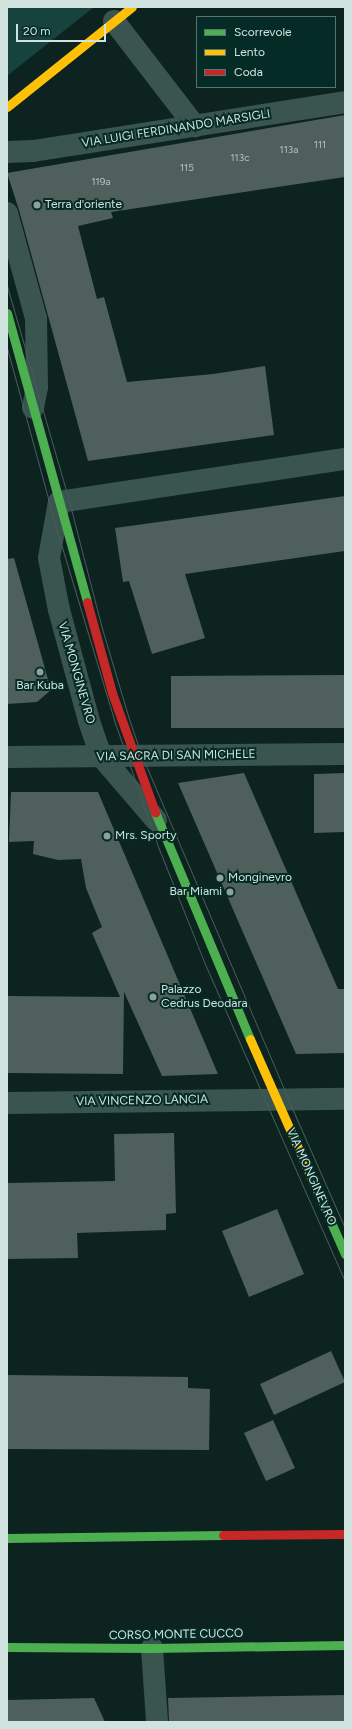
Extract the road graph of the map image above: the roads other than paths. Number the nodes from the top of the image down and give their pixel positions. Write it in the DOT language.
graph roads {
  1 [pos="132,7"];
  2 [pos="114,21"];
  3 [pos="345,102"];
  4 [pos="7,107"];
  5 [pos="194,126"];
  6 [pos="7,152"];
  7 [pos="7,213"];
  8 [pos="7,313"];
  9 [pos="33,408"];
  10 [pos="345,459"];
  11 [pos="60,502"];
  12 [pos="345,754"];
  13 [pos="101,756"];
  14 [pos="134,756"];
  15 [pos="7,757"];
  16 [pos="159,822"];
  17 [pos="277,1099"];
  18 [pos="345,1099"];
  19 [pos="7,1102"];
  20 [pos="345,1254"];
  21 [pos="345,1534"];
  22 [pos="7,1538"];
  23 [pos="345,1645"];
  24 [pos="7,1647"];
  25 [pos="152,1648"];
  26 [pos="157,1722"];
  1 -- 2 [label="street"];
  2 -- 4 [label="street"];
  2 -- 5 [label="street"];
  3 -- 5 [label="street, VIA LUIGI FERDINANDO MARSIGLI"];
  5 -- 6 [label="street, VIA LUIGI FERDINANDO MARSIGLI"];
  7 -- 9 [label="street, VIA MONGINEVRO"];
  8 -- 9 [label="street, VIA MONGINEVRO"];
  9 -- 11 [label="street, VIA MONGINEVRO"];
  10 -- 11 [label="street"];
  11 -- 13 [label="street, VIA MONGINEVRO"];
  11 -- 14 [label="street, VIA MONGINEVRO"];
  12 -- 14 [label="street, VIA SACRA DI SAN MICHELE"];
  13 -- 14 [label="street, VIA SACRA DI SAN MICHELE"];
  13 -- 15 [label="street, VIA SACRA DI SAN MICHELE"];
  13 -- 16 [label="street, VIA MONGINEVRO"];
  14 -- 16 [label="street, VIA MONGINEVRO"];
  16 -- 17 [label="street, VIA MONGINEVRO"];
  17 -- 18 [label="street"];
  17 -- 19 [label="street, VIA VINCENZO LANCIA"];
  17 -- 20 [label="street, VIA MONGINEVRO"];
  21 -- 22 [label="street"];
  23 -- 25 [label="street, CORSO MONTE CUCCO"];
  24 -- 25 [label="street, CORSO MONTE CUCCO"];
  25 -- 26 [label="street"];
}
